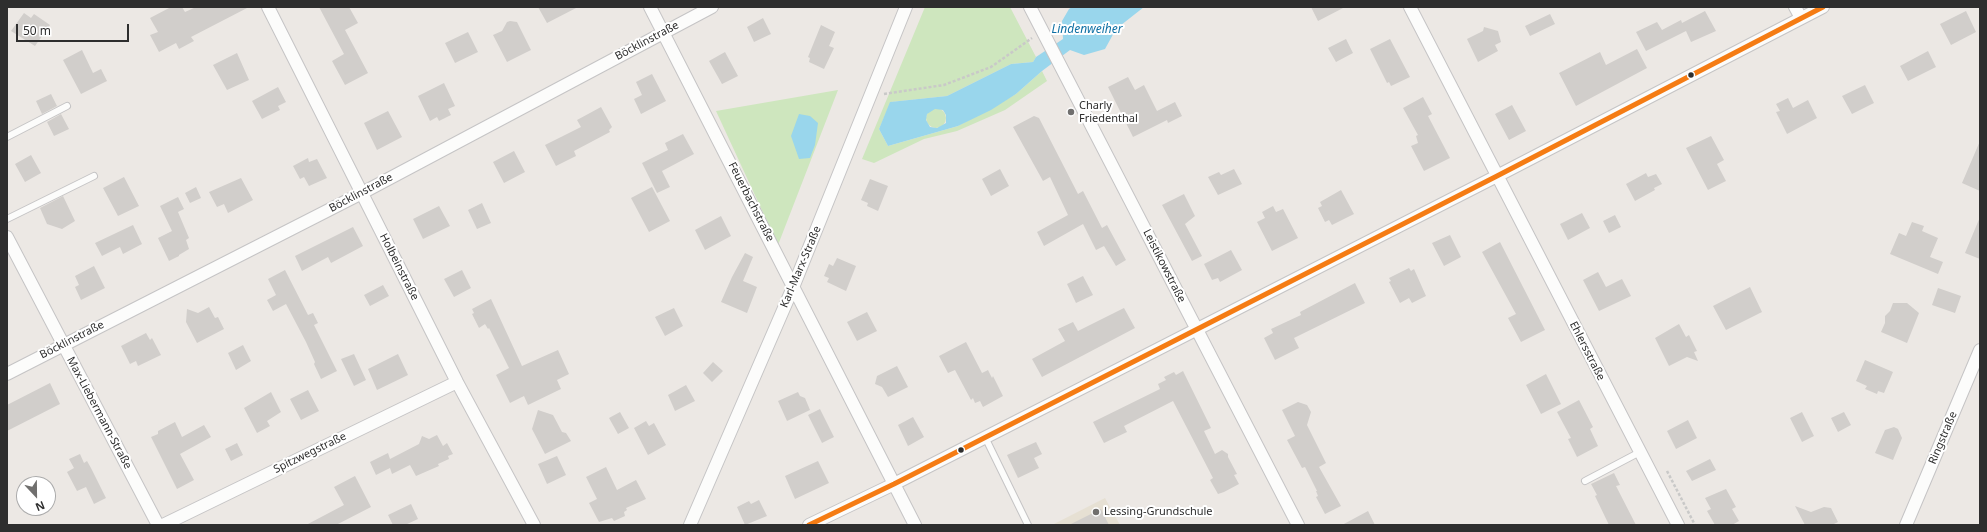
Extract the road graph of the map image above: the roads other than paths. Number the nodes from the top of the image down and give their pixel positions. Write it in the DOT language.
graph roads {
  1 [pos="268,7"];
  2 [pos="650,7"];
  3 [pos="712,7"];
  4 [pos="906,7"];
  5 [pos="1030,7"];
  6 [pos="1410,7"];
  7 [pos="1795,7"];
  8 [pos="1823,7"];
  9 [pos="1801,18"];
  10 [pos="663,32"];
  11 [pos="67,106"];
  12 [pos="7,137"];
  13 [pos="94,176"];
  14 [pos="1497,176"];
  15 [pos="362,193"];
  16 [pos="7,219"];
  17 [pos="7,237"];
  18 [pos="794,285"];
  19 [pos="1196,329"];
  20 [pos="63,345"];
  21 [pos="1980,350"];
  22 [pos="7,374"];
  23 [pos="457,382"];
  24 [pos="985,437"];
  25 [pos="1640,452"];
  26 [pos="1585,481"];
  27 [pos="894,484"];
  28 [pos="158,525"];
  29 [pos="162,525"];
  30 [pos="534,525"];
  31 [pos="690,525"];
  32 [pos="809,525"];
  33 [pos="916,525"];
  34 [pos="1028,525"];
  35 [pos="1298,525"];
  36 [pos="1678,525"];
  37 [pos="1906,525"];
  1 -- 15 [label="street, Holbeinstraße"];
  2 -- 10 [label="street, Feuerbachstraße"];
  3 -- 10 [label="street, Böcklinstraße"];
  4 -- 18 [label="street, Karl-Marx-Straße"];
  5 -- 19 [label="street, Leistikowstraße"];
  6 -- 14 [label="street, Ehlersstraße"];
  7 -- 9 [label="street"];
  8 -- 9 [label="street"];
  9 -- 14 [label="street"];
  10 -- 15 [label="street, Böcklinstraße"];
  10 -- 18 [label="street, Feuerbachstraße"];
  11 -- 12 [label="lane"];
  13 -- 16 [label="lane"];
  14 -- 19 [label="street"];
  14 -- 25 [label="street, Ehlersstraße"];
  15 -- 20 [label="street, Böcklinstraße"];
  15 -- 23 [label="street, Holbeinstraße"];
  17 -- 20 [label="street, Max-Liebermann-Straße"];
  18 -- 27 [label="street, Feuerbachstraße"];
  18 -- 31 [label="street, Karl-Marx-Straße"];
  19 -- 24 [label="street"];
  19 -- 35 [label="street, Leistikowstraße"];
  20 -- 22 [label="street, Böcklinstraße"];
  20 -- 28 [label="street, Max-Liebermann-Straße"];
  21 -- 37 [label="street, Ringstraße"];
  23 -- 29 [label="street, Spitzwegstraße"];
  23 -- 30 [label="street, Holbeinstraße"];
  24 -- 27 [label="street"];
  24 -- 34 [label="lane"];
  25 -- 26 [label="lane"];
  25 -- 36 [label="street, Ehlersstraße"];
  27 -- 32 [label="street"];
  27 -- 33 [label="street, Feuerbachstraße"];
}
